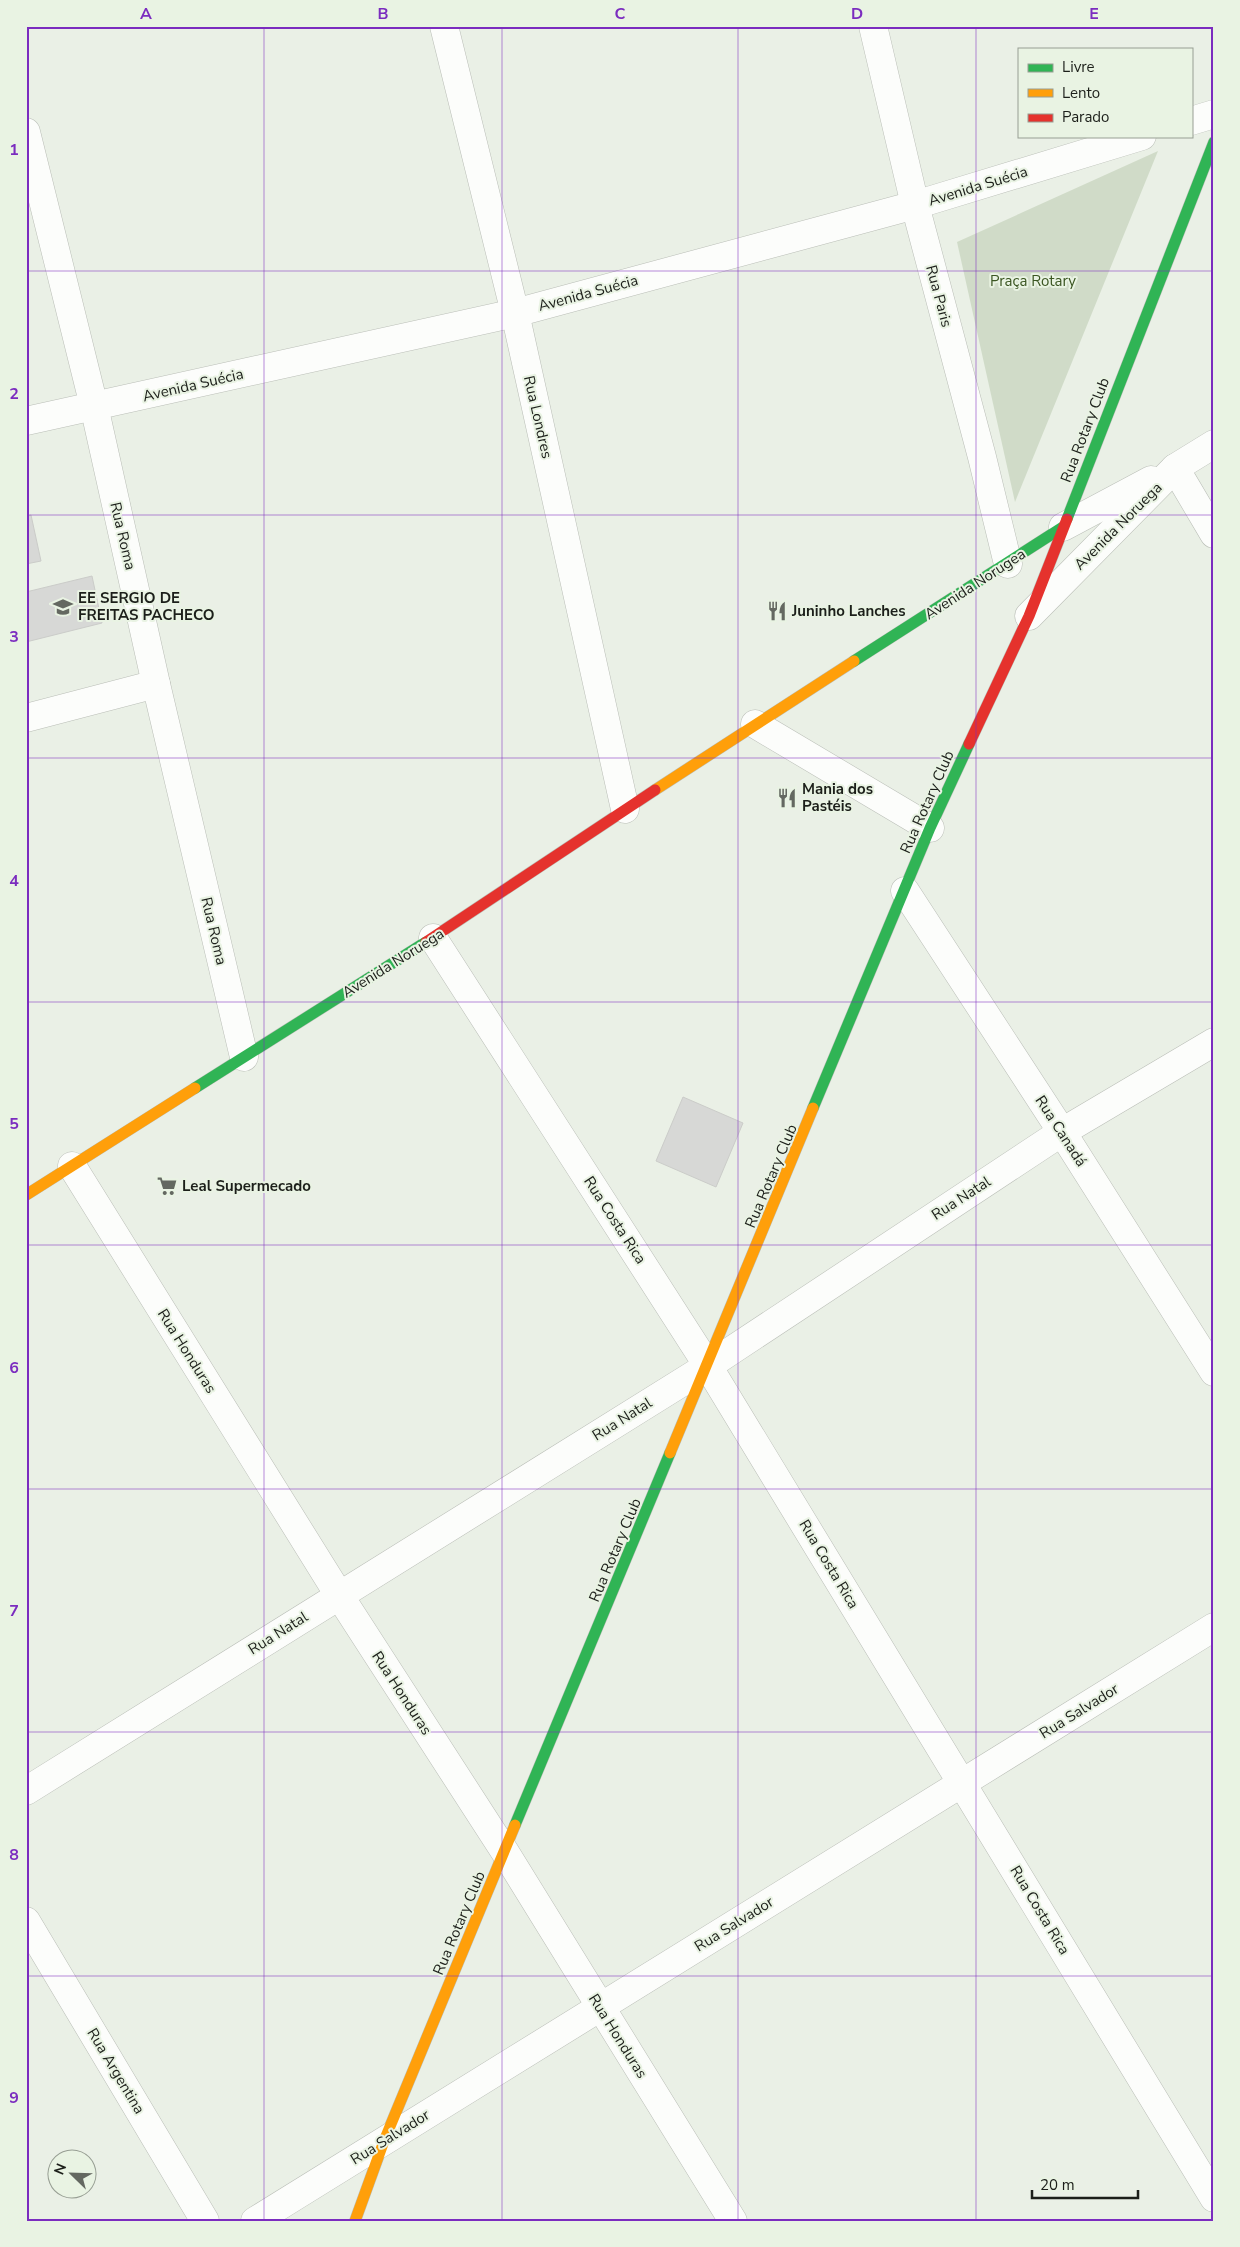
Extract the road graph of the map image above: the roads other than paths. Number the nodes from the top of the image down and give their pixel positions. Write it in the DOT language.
graph roads {
  1 [pos="444,26"];
  2 [pos="873,26"];
  3 [pos="1214,114"];
  4 [pos="1192,121"];
  5 [pos="26,132"];
  6 [pos="1135,138"];
  7 [pos="1214,142"];
  8 [pos="915,205"];
  9 [pos="515,313"];
  10 [pos="94,406"];
  11 [pos="26,422"];
  12 [pos="1214,444"];
  13 [pos="1175,468"];
  14 [pos="1063,527"];
  15 [pos="1214,534"];
  16 [pos="1008,564"];
  17 [pos="1029,616"];
  18 [pos="156,684"];
  19 [pos="26,718"];
  20 [pos="755,724"];
  21 [pos="625,809"];
  22 [pos="930,828"];
  23 [pos="905,891"];
  24 [pos="433,938"];
  25 [pos="1214,1042"];
  26 [pos="244,1057"];
  27 [pos="1062,1132"];
  28 [pos="72,1166"];
  29 [pos="26,1195"];
  30 [pos="708,1366"];
  31 [pos="1214,1372"];
  32 [pos="339,1595"];
  33 [pos="1214,1627"];
  34 [pos="963,1783"];
  35 [pos="26,1791"];
  36 [pos="505,1852"];
  37 [pos="26,1921"];
  38 [pos="600,2007"];
  39 [pos="384,2140"];
  40 [pos="1214,2198"];
  41 [pos="205,2221"];
  42 [pos="255,2221"];
  43 [pos="355,2221"];
  44 [pos="733,2221"];
  1 -- 9 [label="street, Rua Londres"];
  2 -- 8 [label="street, Rua Paris"];
  3 -- 4 [label="street"];
  5 -- 10 [label="street, Rua Roma"];
  6 -- 8 [label="street, Avenida Suécia"];
  7 -- 14 [label="main road, Rua Rotary Club"];
  8 -- 9 [label="street, Avenida Suécia"];
  8 -- 16 [label="street, Rua Paris"];
  9 -- 10 [label="street, Avenida Suécia"];
  9 -- 21 [label="street, Rua Londres"];
  10 -- 11 [label="street, Avenida Suécia"];
  10 -- 18 [label="street, Rua Roma"];
  12 -- 13 [label="street, Avenida Noruega"];
  13 -- 14 [label="street, Avenida Norugea"];
  13 -- 15 [label="street"];
  13 -- 17 [label="street, Avenida Noruega"];
  14 -- 16 [label="main road, Avenida Norugea"];
  14 -- 17 [label="main road, Rua Rotary Club"];
  16 -- 20 [label="main road, Avenida Norugea"];
  17 -- 22 [label="main road, Rua Rotary Club"];
  18 -- 19 [label="street"];
  18 -- 26 [label="street, Rua Roma"];
  20 -- 21 [label="main road, Avenida Noruega"];
  20 -- 22 [label="street"];
  21 -- 24 [label="main road, Avenida Noruega"];
  22 -- 23 [label="main road, Rua Rotary Club"];
  23 -- 27 [label="street, Rua Canadá"];
  23 -- 30 [label="main road, Rua Rotary Club"];
  24 -- 26 [label="main road, Avenida Noruega"];
  24 -- 30 [label="street, Rua Costa Rica"];
  25 -- 27 [label="street, Rua Natal"];
  26 -- 28 [label="main road, Avenida Noruega"];
  27 -- 30 [label="street, Rua Natal"];
  27 -- 31 [label="street, Rua Canadá"];
  28 -- 29 [label="main road, Avenida Noruega"];
  28 -- 32 [label="street, Rua Honduras"];
  30 -- 32 [label="street, Rua Natal"];
  30 -- 34 [label="street, Rua Costa Rica"];
  30 -- 36 [label="main road, Rua Rotary Club"];
  32 -- 35 [label="street, Rua Natal"];
  32 -- 36 [label="street, Rua Honduras"];
  33 -- 34 [label="street, Rua Salvador"];
  34 -- 38 [label="street, Rua Salvador"];
  34 -- 40 [label="street, Rua Costa Rica"];
  36 -- 38 [label="street, Rua Honduras"];
  36 -- 39 [label="main road, Rua Rotary Club"];
  37 -- 41 [label="street, Rua Argentina"];
  38 -- 39 [label="street, Rua Salvador"];
  38 -- 44 [label="street, Rua Honduras"];
  39 -- 42 [label="street, Rua Salvador"];
  39 -- 43 [label="main road, Rua Rotary Club"];
}
